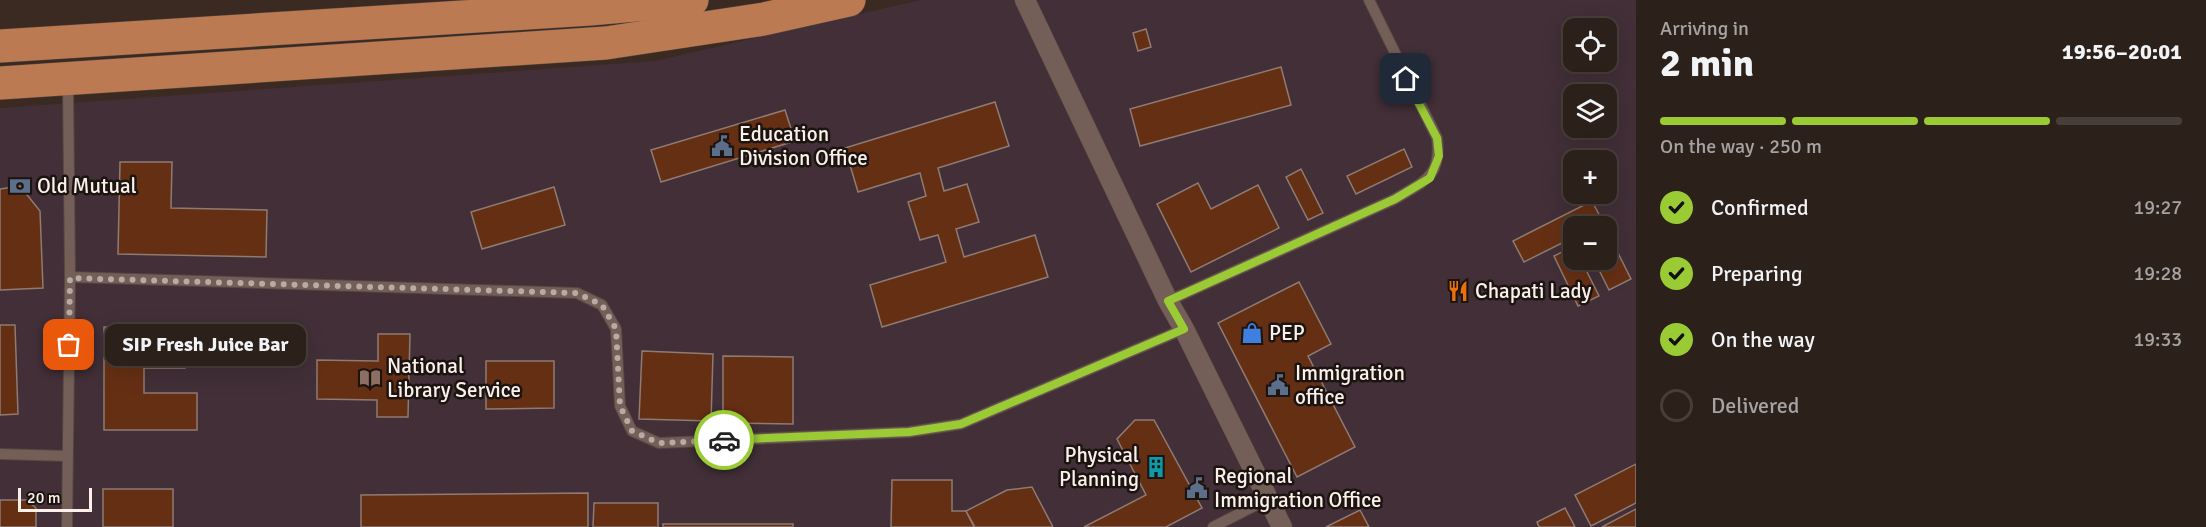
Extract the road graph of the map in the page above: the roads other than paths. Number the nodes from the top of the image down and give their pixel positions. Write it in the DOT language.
graph roads {
  1 [pos="692,0"];
  2 [pos="849,0"];
  3 [pos="1025,0"];
  4 [pos="1368,0"];
  5 [pos="590,4"];
  6 [pos="0,46"];
  7 [pos="68,80"];
  8 [pos="0,83"];
  9 [pos="70,278"];
  10 [pos="1168,301"];
  11 [pos="1184,329"];
  12 [pos="0,454"];
  13 [pos="67,456"];
  14 [pos="1268,500"];
  15 [pos="67,527"];
  16 [pos="1213,527"];
  17 [pos="1282,527"];
  1 -- 5 [label="highway"];
  2 -- 7 [label="highway"];
  3 -- 10 [label="street"];
  4 -- 10 [label="lane"];
  5 -- 6 [label="highway"];
  7 -- 8 [label="highway"];
  7 -- 9 [label="lane"];
  9 -- 11 [label="lane"];
  9 -- 13 [label="lane"];
  10 -- 11 [label="street"];
  11 -- 14 [label="street"];
  12 -- 13 [label="lane"];
  13 -- 15 [label="lane"];
  14 -- 16 [label="lane"];
  14 -- 17 [label="street"];
}
